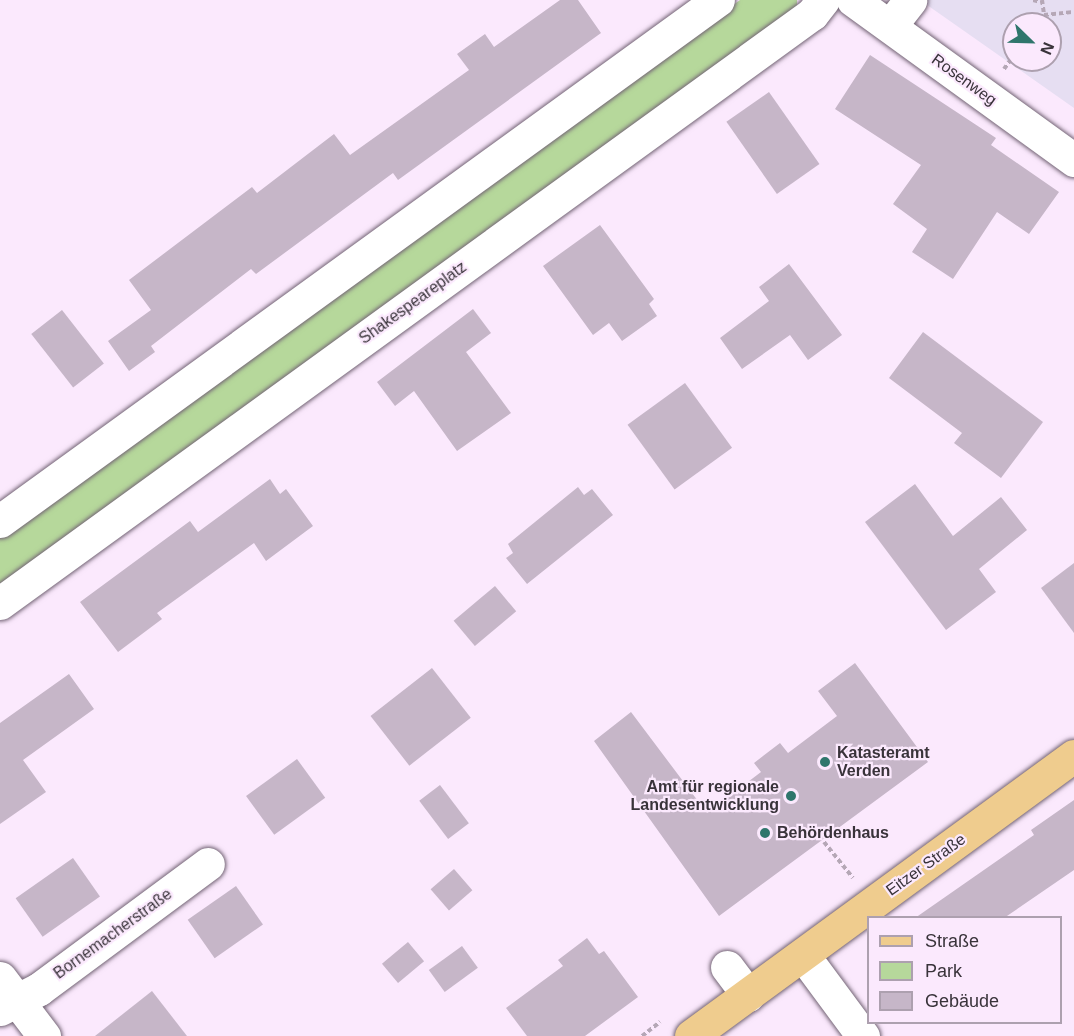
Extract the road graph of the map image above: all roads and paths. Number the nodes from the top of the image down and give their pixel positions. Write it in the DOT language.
graph roads {
  1 [pos="717,0"];
  2 [pos="823,0"];
  3 [pos="854,0"];
  4 [pos="910,0"];
  5 [pos="1033,0"];
  6 [pos="1042,1"];
  7 [pos="890,26"];
  8 [pos="1074,160"];
  9 [pos="0,521"];
  10 [pos="0,603"];
  11 [pos="1074,756"];
  12 [pos="824,842"];
  13 [pos="208,864"];
  14 [pos="855,881"];
  15 [pos="802,955"];
  16 [pos="727,967"];
  17 [pos="5,995"];
  18 [pos="748,995"];
  19 [pos="45,1036"];
  20 [pos="691,1036"];
  21 [pos="863,1036"];
  1 -- 9 [label="street"];
  2 -- 10 [label="street, Shakespeareplatz"];
  3 -- 7 [label="street, Rosenweg"];
  4 -- 7 [label="street"];
  5 -- 6 [label="path"];
  7 -- 8 [label="street, Rosenweg"];
  11 -- 15 [label="main road, Eitzer Straße"];
  12 -- 14 [label="path"];
  13 -- 17 [label="street, Bornemacherstraße"];
  15 -- 18 [label="main road, Eitzer Straße"];
  15 -- 21 [label="street"];
  16 -- 18 [label="street"];
  17 -- 19 [label="street, Bornemacherstraße"];
  18 -- 20 [label="main road, Eitzer Straße"];
}
